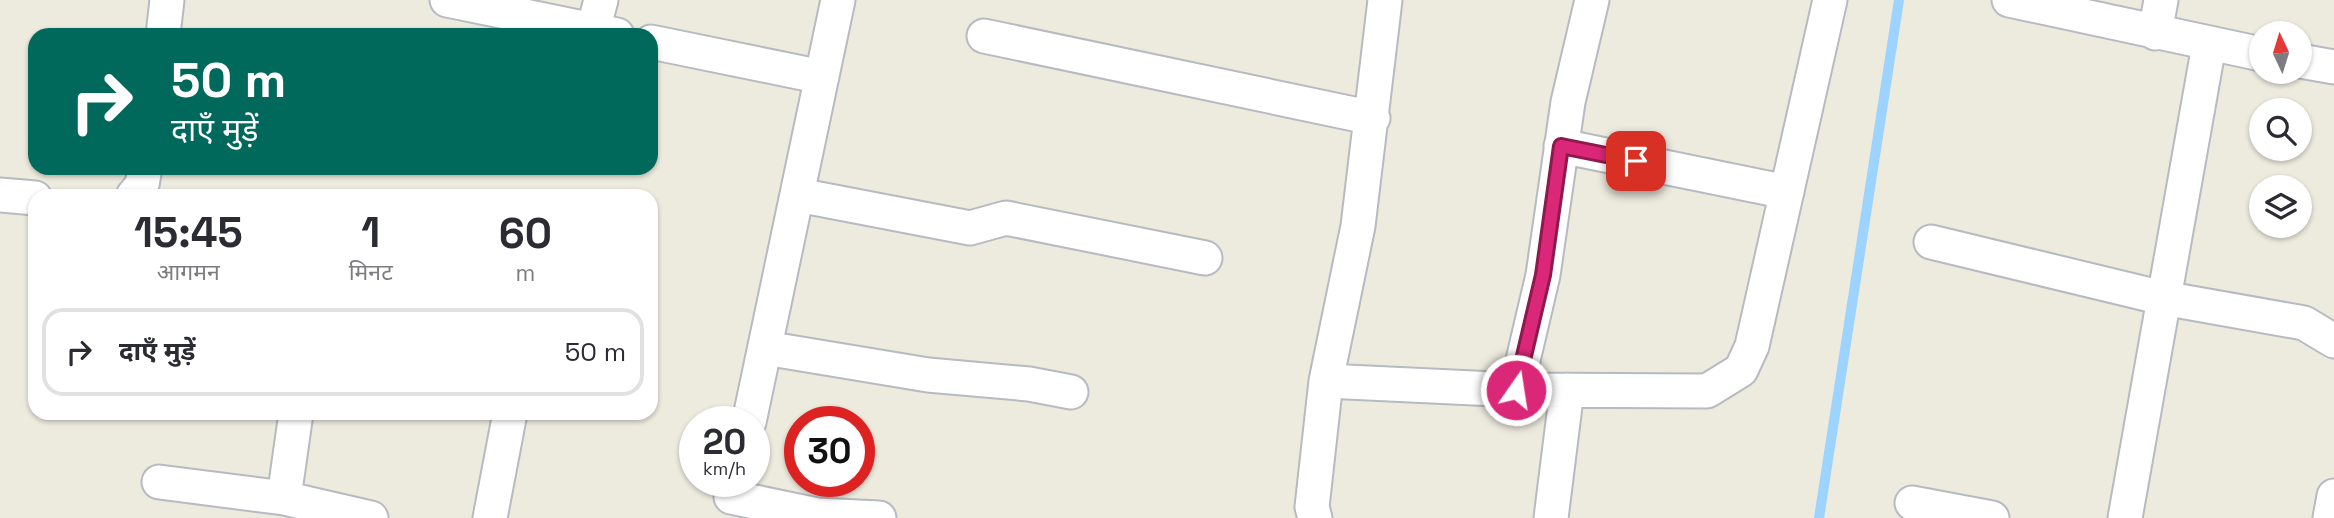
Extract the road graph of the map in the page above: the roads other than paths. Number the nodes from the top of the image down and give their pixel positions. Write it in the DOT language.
graph roads {
  1 [pos="167,0"];
  2 [pos="447,0"];
  3 [pos="838,0"];
  4 [pos="1385,0"];
  5 [pos="1592,0"];
  6 [pos="1830,0"];
  7 [pos="2009,0"];
  8 [pos="2161,0"];
  9 [pos="604,22"];
  10 [pos="164,28"];
  11 [pos="2155,33"];
  12 [pos="984,36"];
  13 [pos="658,43"];
  14 [pos="2209,45"];
  15 [pos="2249,52"];
  16 [pos="2312,63"];
  17 [pos="2334,67"];
  18 [pos="822,77"];
  19 [pos="1373,118"];
  20 [pos="1561,146"];
  21 [pos="1787,192"];
  22 [pos="0,194"];
  23 [pos="798,195"];
  24 [pos="28,197"];
  25 [pos="1931,242"];
  26 [pos="1205,258"];
  27 [pos="2163,298"];
  28 [pos="2334,341"];
  29 [pos="765,348"];
  30 [pos="1326,381"];
  31 [pos="1516,390"];
  32 [pos="1567,390"];
  33 [pos="1071,392"];
  34 [pos="752,406"];
  35 [pos="295,420"];
  36 [pos="509,420"];
  37 [pos="159,482"];
  38 [pos="2334,496"];
  39 [pos="284,498"];
  40 [pos="731,499"];
  41 [pos="1912,502"];
  42 [pos="371,518"];
  43 [pos="490,518"];
  44 [pos="879,518"];
  45 [pos="1315,518"];
  46 [pos="1551,518"];
  47 [pos="1992,518"];
  48 [pos="2125,518"];
  49 [pos="2330,518"];
  1 -- 10 [label="street"];
  2 -- 9 [label="street"];
  3 -- 18 [label="street"];
  4 -- 19 [label="street"];
  5 -- 20 [label="street"];
  6 -- 21 [label="street"];
  7 -- 11 [label="street"];
  8 -- 11 [label="street"];
  11 -- 14 [label="street"];
  12 -- 19 [label="street"];
  13 -- 18 [label="street"];
  14 -- 15 [label="street"];
  14 -- 27 [label="street"];
  16 -- 17 [label="street"];
  18 -- 23 [label="street"];
  19 -- 30 [label="street"];
  20 -- 21 [label="street"];
  20 -- 31 [label="street"];
  21 -- 32 [label="street"];
  22 -- 24 [label="street"];
  23 -- 26 [label="street"];
  23 -- 29 [label="street"];
  25 -- 27 [label="street"];
  27 -- 28 [label="street"];
  27 -- 48 [label="street"];
  29 -- 33 [label="street"];
  29 -- 34 [label="street"];
  30 -- 31 [label="street"];
  30 -- 45 [label="street"];
  31 -- 32 [label="street"];
  32 -- 46 [label="street"];
  35 -- 39 [label="street"];
  36 -- 43 [label="street"];
  37 -- 39 [label="street"];
  38 -- 49 [label="street"];
  39 -- 42 [label="street"];
  40 -- 44 [label="street"];
  41 -- 47 [label="street"];
}
